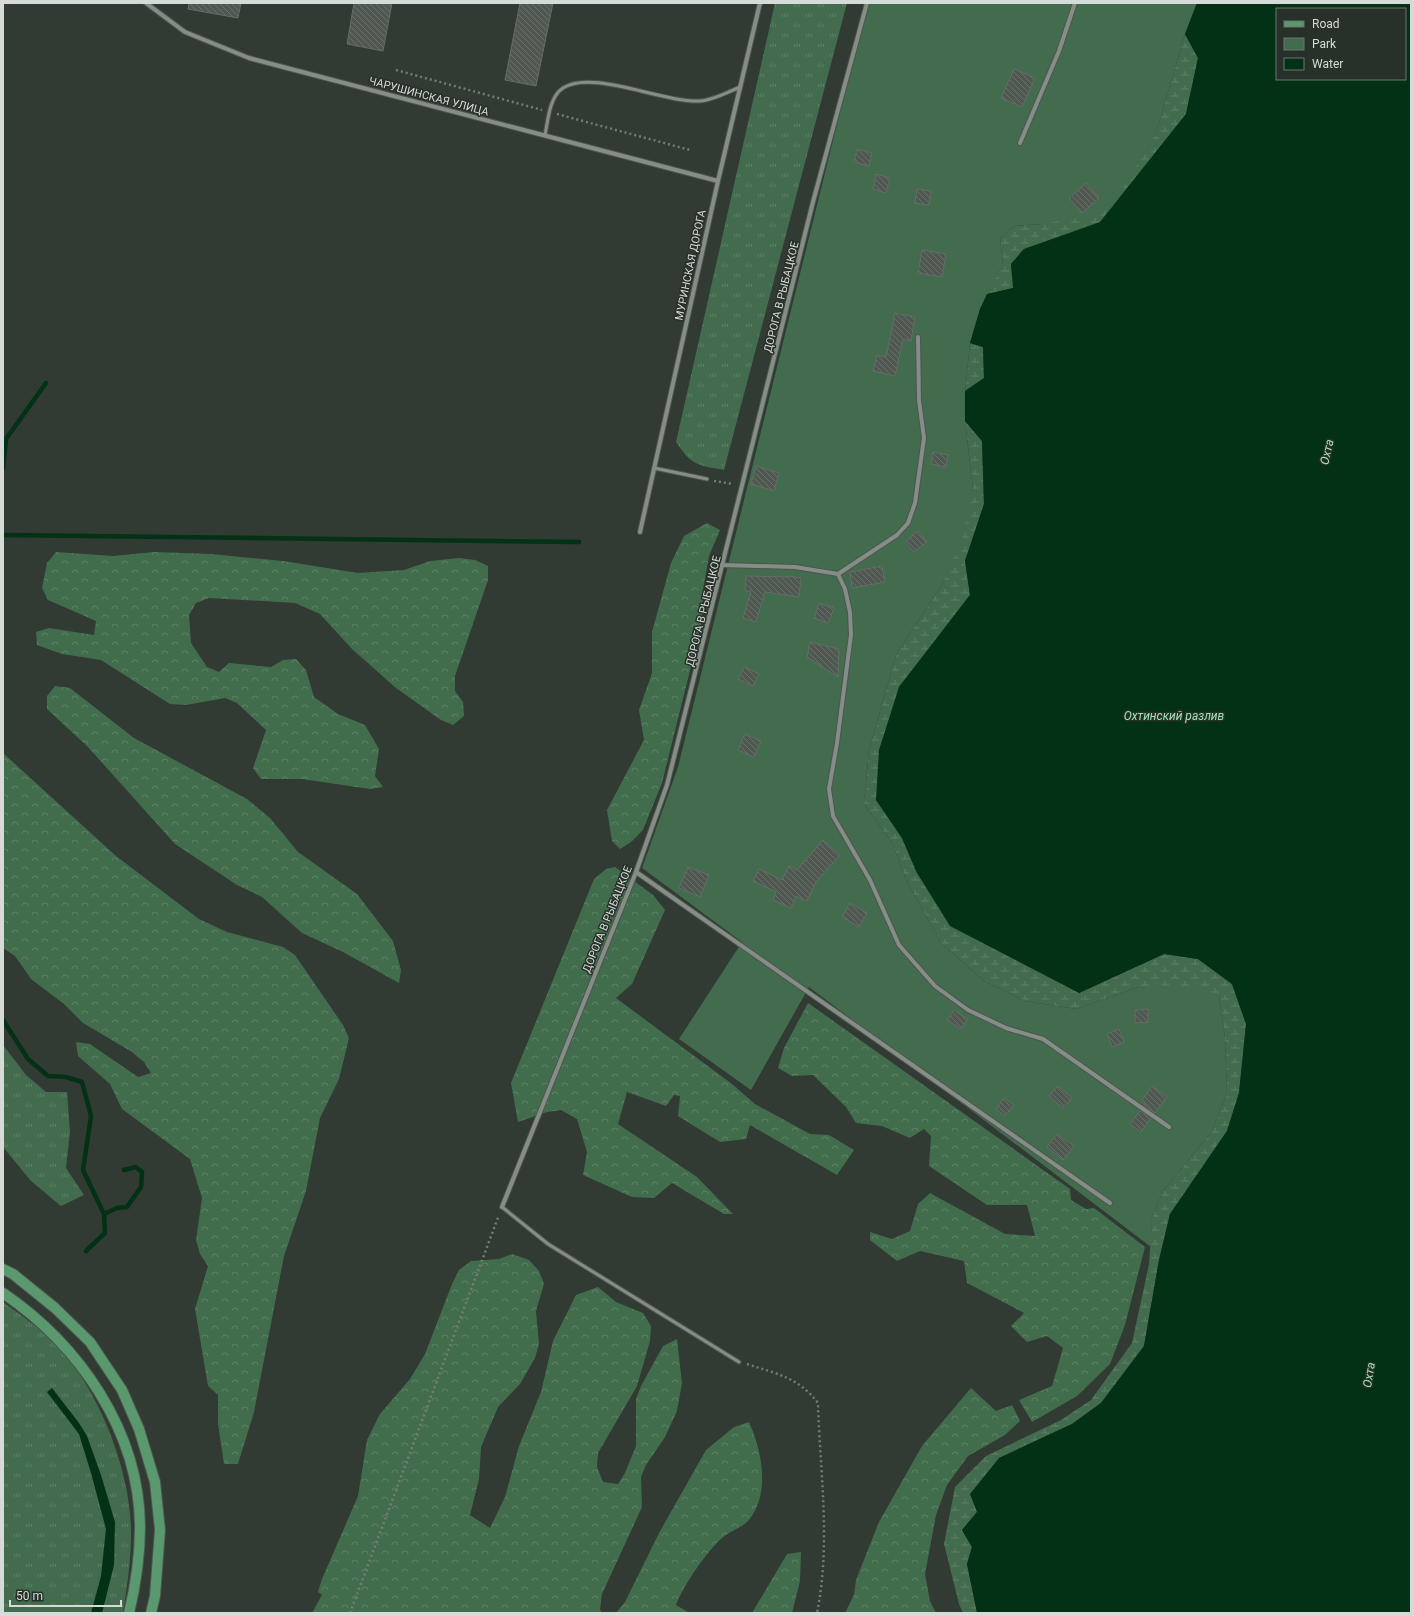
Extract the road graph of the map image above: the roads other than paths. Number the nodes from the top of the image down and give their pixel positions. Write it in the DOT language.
graph roads {
  1 [pos="146,3"];
  2 [pos="760,3"];
  3 [pos="867,3"];
  4 [pos="1075,3"];
  5 [pos="740,87"];
  6 [pos="545,135"];
  7 [pos="1020,143"];
  8 [pos="718,181"];
  9 [pos="918,337"];
  10 [pos="654,468"];
  11 [pos="707,479"];
  12 [pos="640,532"];
  13 [pos="724,565"];
  14 [pos="838,574"];
  15 [pos="636,872"];
  16 [pos="1169,1127"];
  17 [pos="1110,1204"];
  18 [pos="502,1207"];
  19 [pos="3,1269"];
  20 [pos="3,1293"];
  21 [pos="739,1362"];
  22 [pos="129,1613"];
  23 [pos="151,1613"];
  1 -- 6 [label="street, ЧАРУШИНСКАЯ УЛИЦА"];
  2 -- 5 [label="street, МУРИНСКАЯ ДОРОГА"];
  3 -- 13 [label="street, ДОРОГА В РЫБАЦКОЕ"];
  4 -- 7 [label="street"];
  5 -- 6 [label="lane"];
  5 -- 8 [label="street, МУРИНСКАЯ ДОРОГА"];
  6 -- 8 [label="street, ЧАРУШИНСКАЯ УЛИЦА"];
  8 -- 10 [label="street, МУРИНСКАЯ ДОРОГА"];
  9 -- 14 [label="street"];
  10 -- 11 [label="lane"];
  10 -- 12 [label="street, МУРИНСКАЯ ДОРОГА"];
  13 -- 14 [label="street"];
  13 -- 15 [label="street, ДОРОГА В РЫБАЦКОЕ"];
  14 -- 16 [label="street"];
  15 -- 17 [label="street"];
  15 -- 18 [label="street, ДОРОГА В РЫБАЦКОЕ"];
  18 -- 21 [label="lane"];
  19 -- 23 [label="main road"];
  20 -- 22 [label="main road"];
}
